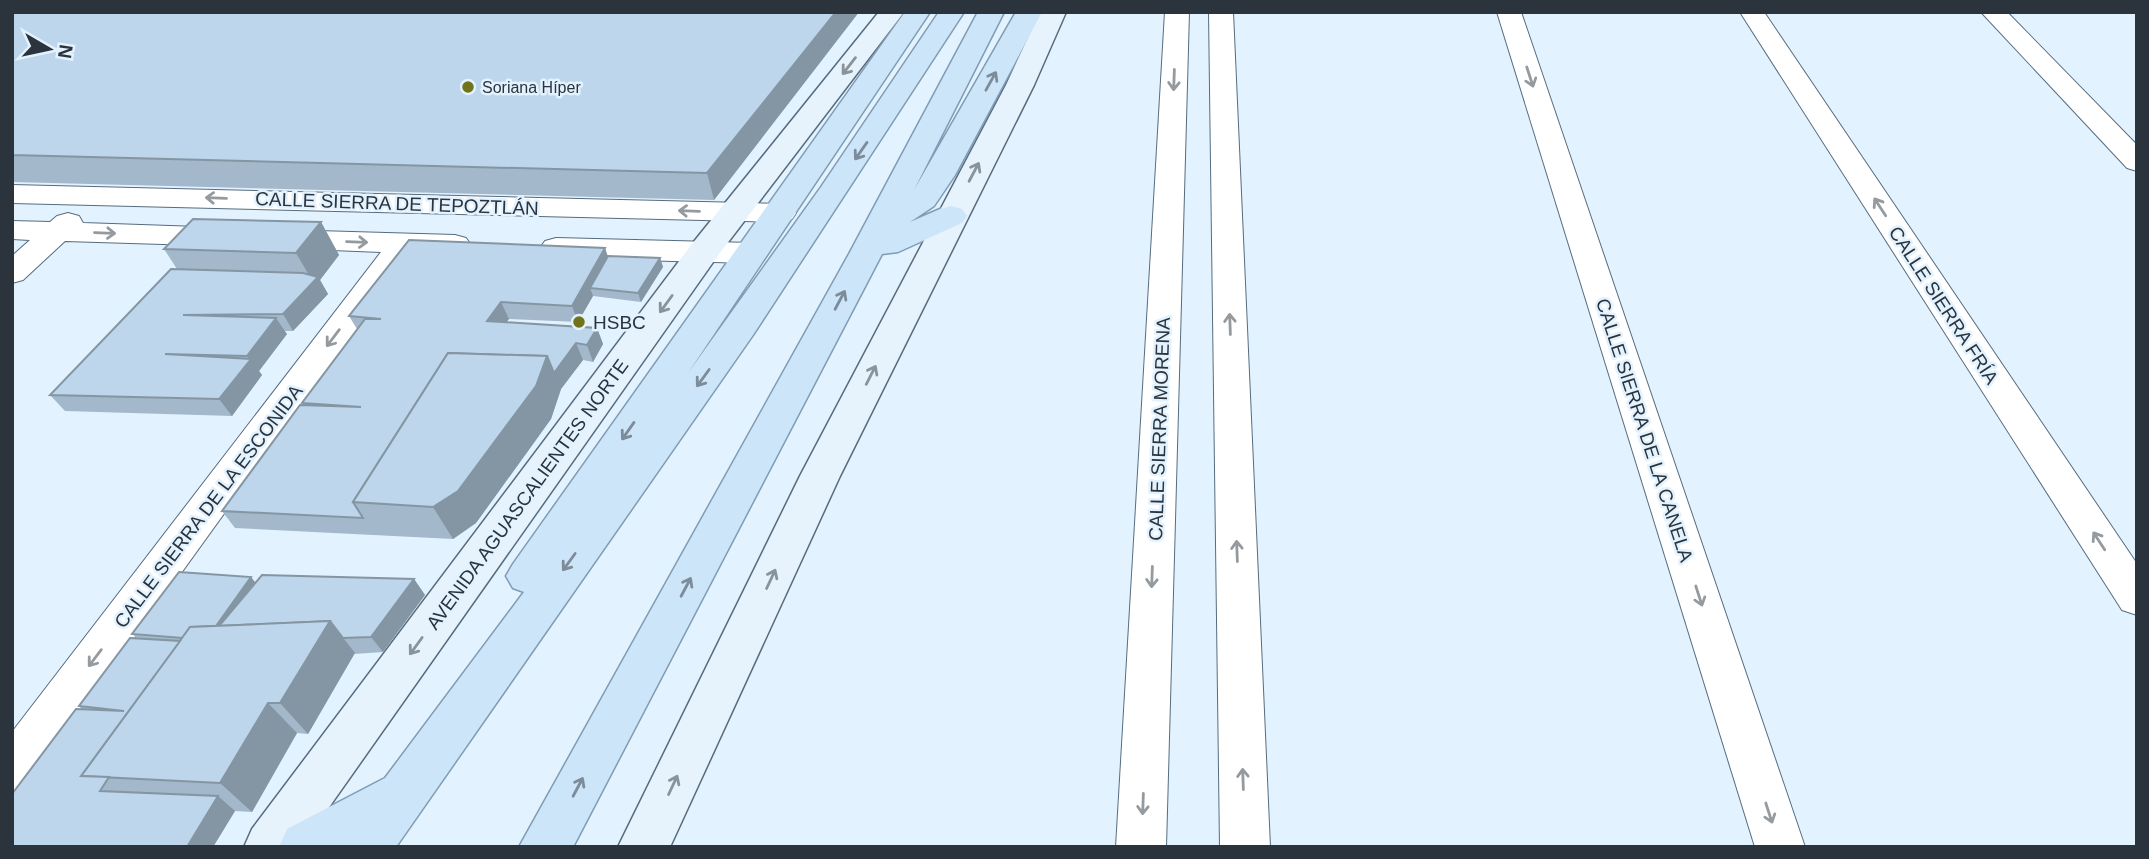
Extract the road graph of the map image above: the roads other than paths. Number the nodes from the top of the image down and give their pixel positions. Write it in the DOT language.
graph roads {
  1 [pos="892,12"];
  2 [pos="918,12"];
  3 [pos="952,12"];
  4 [pos="991,12"];
  5 [pos="1029,12"];
  6 [pos="1054,12"];
  7 [pos="1177,12"];
  8 [pos="1220,12"];
  9 [pos="1509,12"];
  10 [pos="1752,12"];
  11 [pos="1993,12"];
  12 [pos="2137,162"];
  13 [pos="12,194"];
  14 [pos="98,195"];
  15 [pos="734,212"];
  16 [pos="781,213"];
  17 [pos="951,216"];
  18 [pos="12,230"];
  19 [pos="59,231"];
  20 [pos="871,242"];
  21 [pos="403,244"];
  22 [pos="485,246"];
  23 [pos="526,247"];
  24 [pos="704,251"];
  25 [pos="752,253"];
  26 [pos="12,273"];
  27 [pos="2137,598"];
  28 [pos="443,735"];
  29 [pos="12,769"];
  30 [pos="402,794"];
  31 [pos="270,847"];
  32 [pos="304,847"];
  33 [pos="366,847"];
  34 [pos="545,847"];
  35 [pos="644,847"];
  36 [pos="1141,847"];
  37 [pos="1245,847"];
  38 [pos="1780,847"];
  1 -- 15 [label="street, AVENIDA AGUASCALIENTES NORTE, one-way"];
  2 -- 16 [label="main road"];
  3 -- 28 [label="main road, one-way"];
  4 -- 20 [label="main road"];
  20 -- 5 [label="main road, one-way"];
  17 -- 6 [label="street, one-way"];
  7 -- 36 [label="street, CALLE SIERRA MORENA, one-way"];
  37 -- 8 [label="street, one-way"];
  9 -- 38 [label="street, CALLE SIERRA DE LA CANELA, one-way"];
  27 -- 10 [label="street, CALLE SIERRA FRÍA, one-way"];
  11 -- 12 [label="street"];
  13 -- 14 [label="street, CALLE SIERRA DE TEPOZTLÁN"];
  15 -- 14 [label="street, CALLE SIERRA DE TEPOZTLÁN, one-way"];
  14 -- 19 [label="street"];
  15 -- 16 [label="street, CALLE SIERRA DE TEPOZTLÁN"];
  15 -- 24 [label="street, AVENIDA AGUASCALIENTES NORTE"];
  16 -- 25 [label="main road"];
  17 -- 20 [label="main road"];
  35 -- 17 [label="street, one-way"];
  18 -- 19 [label="street, CALLE SIERRA DE TEPOZTLÁN"];
  19 -- 21 [label="street, CALLE SIERRA DE TEPOZTLÁN, one-way"];
  19 -- 26 [label="street"];
  34 -- 20 [label="main road, one-way"];
  21 -- 22 [label="street, CALLE SIERRA DE TEPOZTLÁN"];
  21 -- 29 [label="street, CALLE SIERRA DE LA ESCONIDA, one-way"];
  23 -- 24 [label="street, CALLE SIERRA DE TEPOZTLÁN"];
  24 -- 25 [label="street, CALLE SIERRA DE TEPOZTLÁN"];
  24 -- 31 [label="street, AVENIDA AGUASCALIENTES NORTE, one-way"];
  25 -- 28 [label="main road, one-way"];
  28 -- 30 [label="main road"];
  30 -- 32 [label="main road"];
  30 -- 33 [label="main road"];
}
